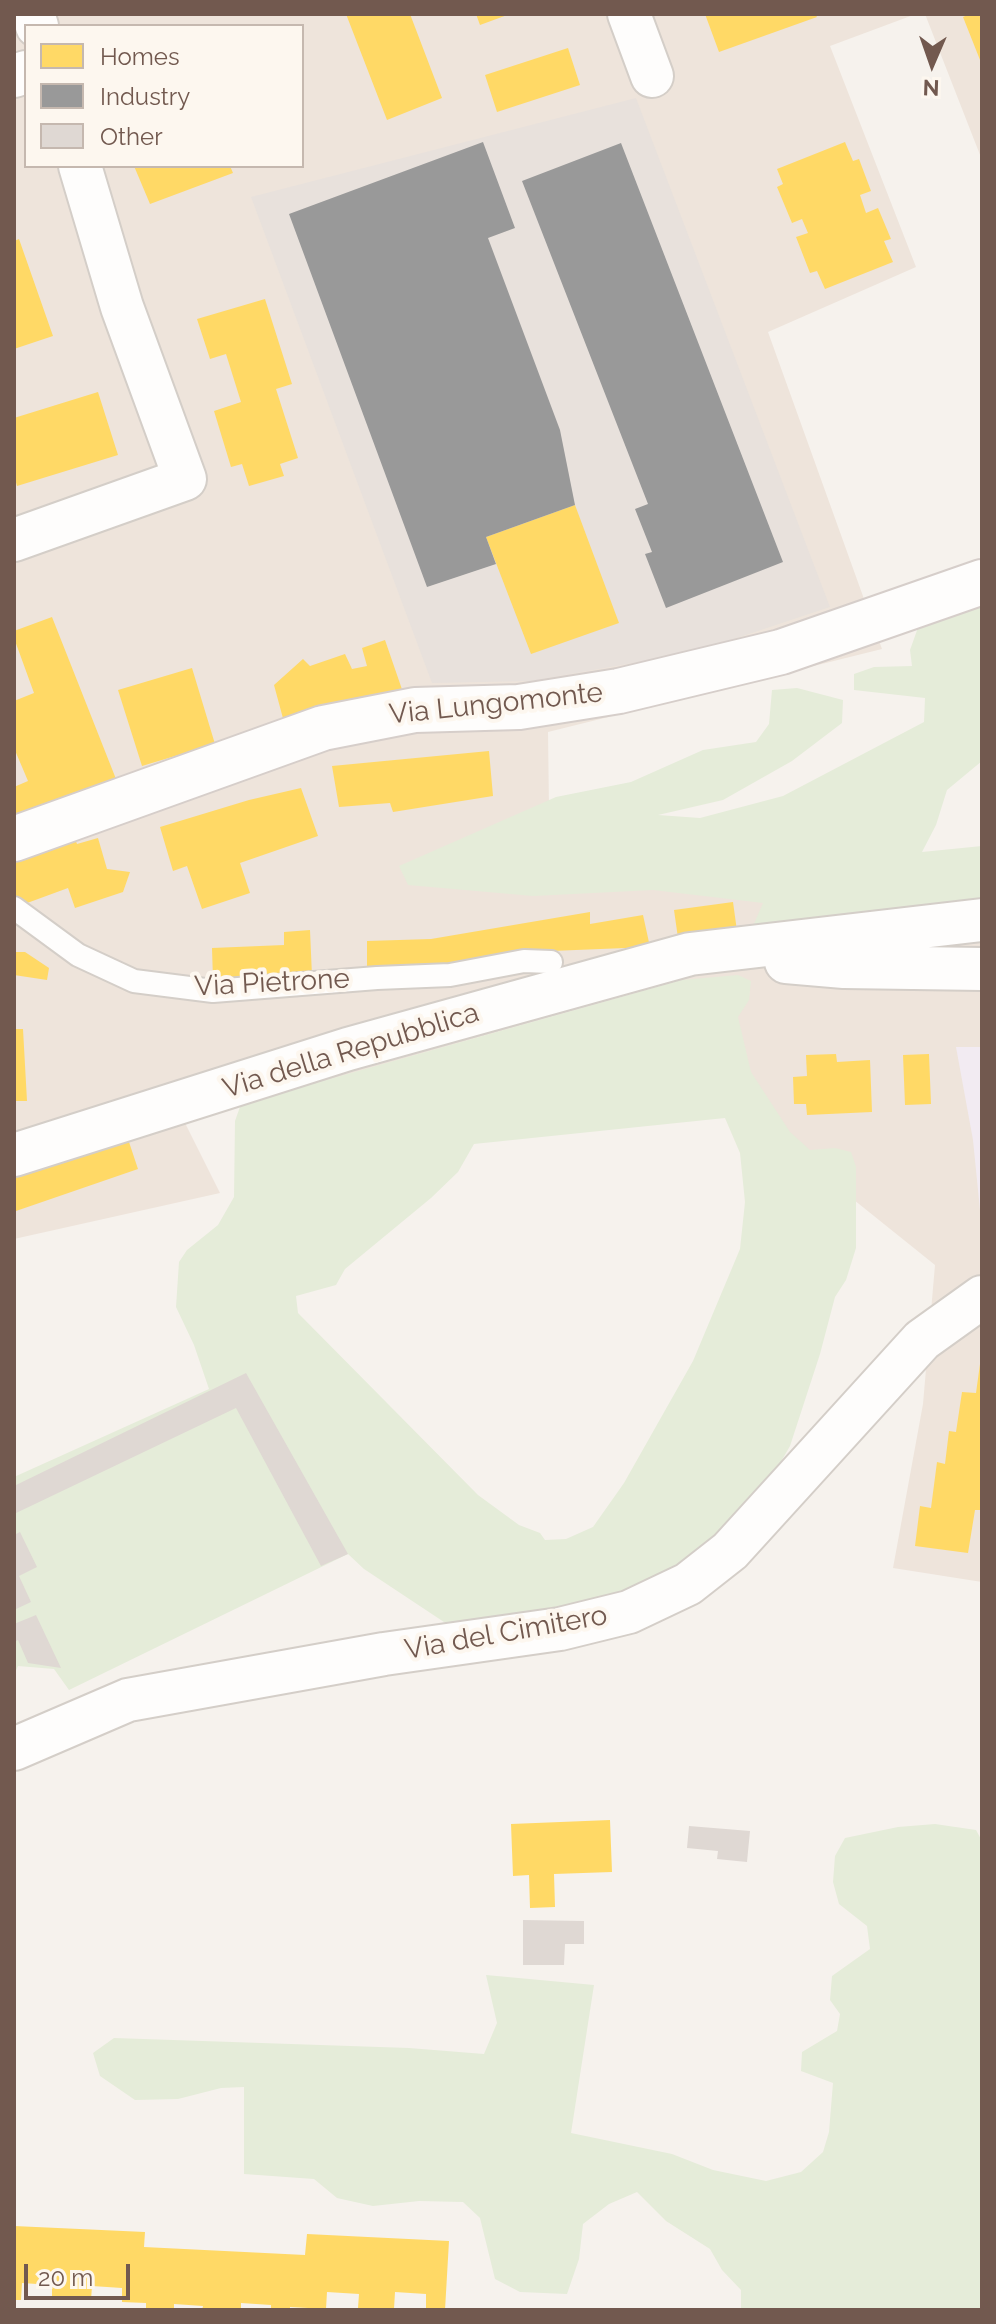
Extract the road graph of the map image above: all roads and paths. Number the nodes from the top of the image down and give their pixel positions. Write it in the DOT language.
graph roads {
  1 [pos="629,14"];
  2 [pos="652,76"];
  3 [pos="81,168"];
  4 [pos="14,540"];
  5 [pos="982,582"];
  6 [pos="14,839"];
  7 [pos="14,908"];
  8 [pos="982,920"];
  9 [pos="690,954"];
  10 [pos="551,962"];
  11 [pos="982,969"];
  12 [pos="14,1155"];
  13 [pos="982,1297"];
  14 [pos="14,1749"];
  1 -- 2 [label="street"];
  3 -- 4 [label="street"];
  5 -- 6 [label="street, Via Lungomonte"];
  7 -- 10 [label="lane, Via Pietrone"];
  8 -- 9 [label="street, Via della Repubblica"];
  9 -- 11 [label="street, Via della Repubblica"];
  9 -- 12 [label="street, Via della Repubblica"];
  13 -- 14 [label="street, Via del Cimitero"];
}
